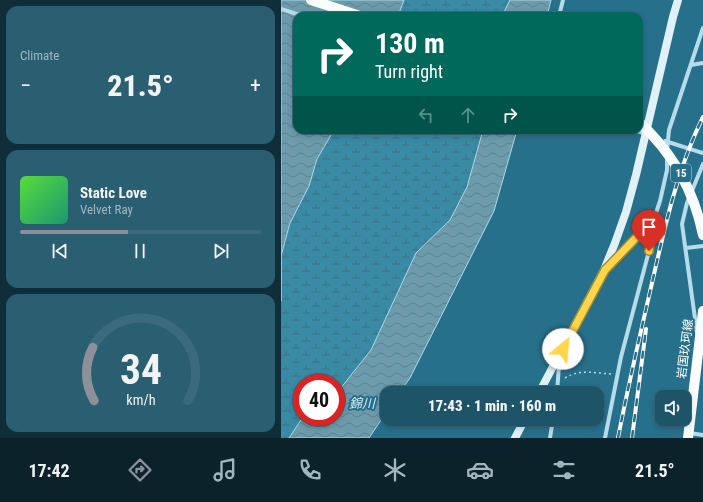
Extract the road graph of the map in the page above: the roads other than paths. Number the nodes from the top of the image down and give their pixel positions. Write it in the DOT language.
graph roads {
  1 [pos="311,0"];
  2 [pos="563,0"];
  3 [pos="678,0"];
  4 [pos="281,9"];
  5 [pos="348,12"];
  6 [pos="560,12"];
  7 [pos="293,13"];
  8 [pos="703,28"];
  9 [pos="703,63"];
  10 [pos="691,65"];
  11 [pos="643,126"];
  12 [pos="643,133"];
  13 [pos="646,134"];
  14 [pos="667,142"];
  15 [pos="703,153"];
  16 [pos="703,164"];
  17 [pos="654,219"];
  18 [pos="703,235"];
  19 [pos="703,246"];
  20 [pos="686,248"];
  21 [pos="605,270"];
  22 [pos="703,311"];
  23 [pos="699,341"];
  24 [pos="556,361"];
  25 [pos="700,361"];
  26 [pos="543,386"];
  27 [pos="558,386"];
  28 [pos="521,426"];
  29 [pos="552,426"];
  30 [pos="688,435"];
  31 [pos="703,435"];
  32 [pos="515,438"];
  33 [pos="551,438"];
  34 [pos="605,438"];
  1 -- 5 [label="main road"];
  2 -- 6 [label="street"];
  3 -- 13 [label="street"];
  4 -- 7 [label="street"];
  8 -- 10 [label="street"];
  9 -- 10 [label="street"];
  10 -- 14 [label="street"];
  11 -- 18 [label="main road, 15, bridge"];
  12 -- 13 [label="street"];
  13 -- 14 [label="street"];
  13 -- 21 [label="street"];
  14 -- 15 [label="street"];
  14 -- 17 [label="street"];
  16 -- 20 [label="street"];
  17 -- 21 [label="street"];
  17 -- 34 [label="street"];
  19 -- 20 [label="street"];
  20 -- 23 [label="street"];
  21 -- 24 [label="street"];
  22 -- 23 [label="main road, 岩国玖珂線"];
  23 -- 25 [label="main road, 岩国玖珂線"];
  24 -- 26 [label="street"];
  24 -- 27 [label="street"];
  25 -- 30 [label="main road, 岩国玖珂線"];
  28 -- 32 [label="street"];
  29 -- 33 [label="street"];
  30 -- 31 [label="street"];
}
